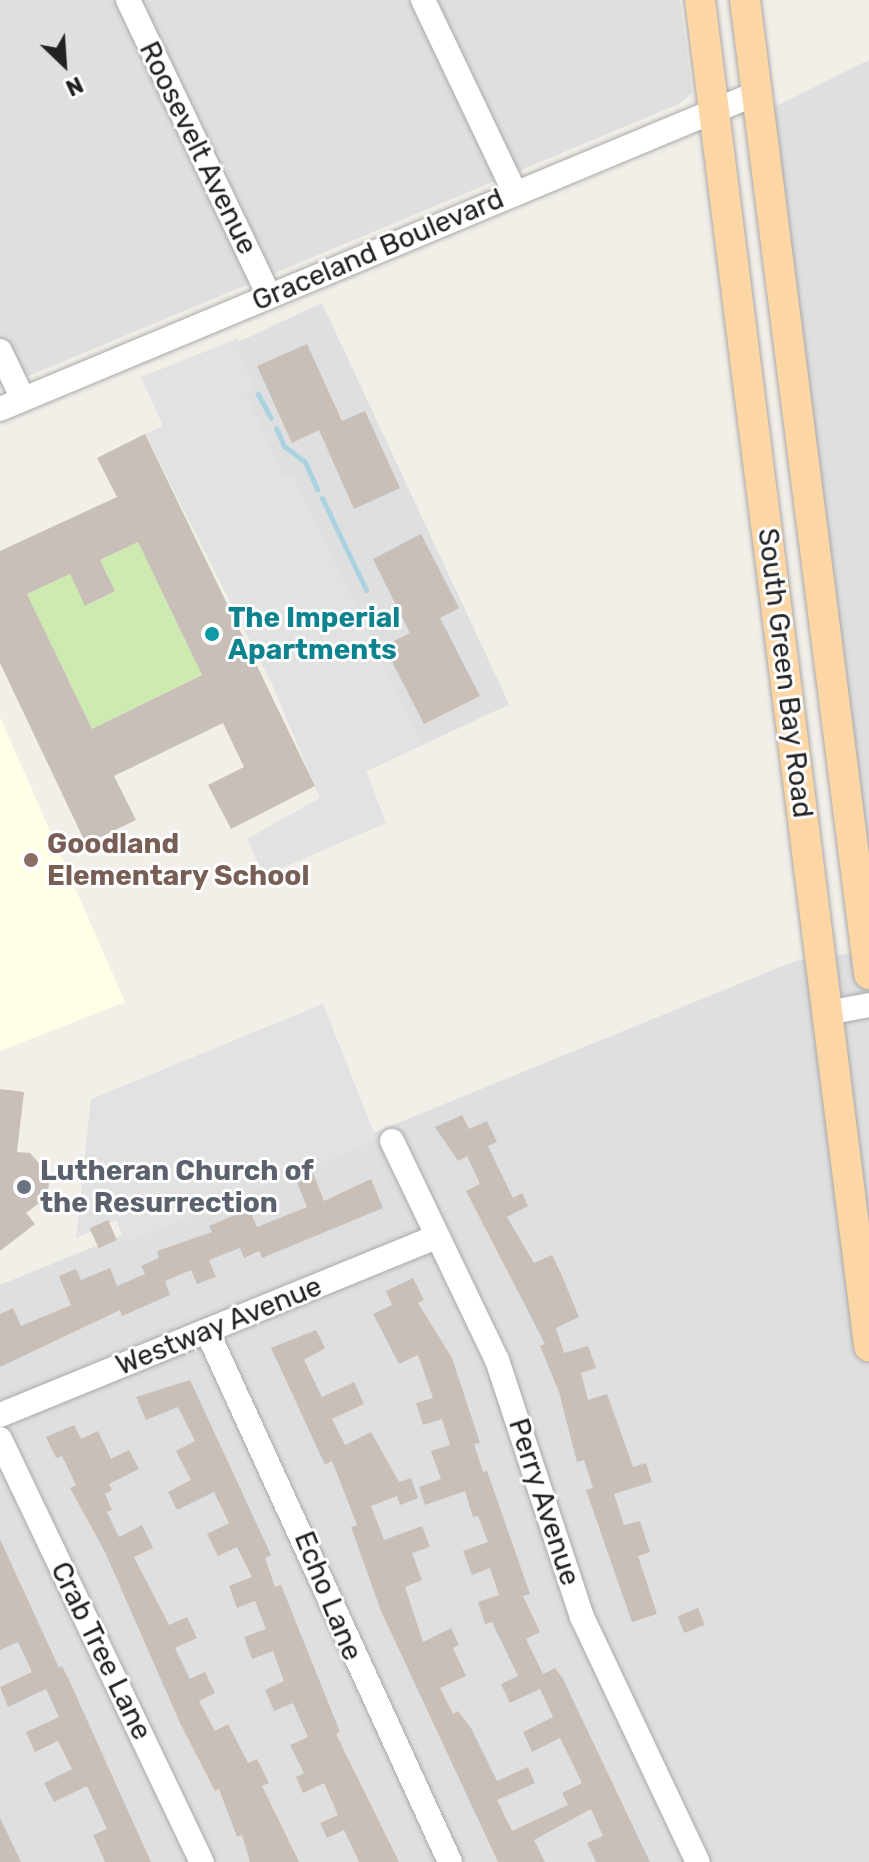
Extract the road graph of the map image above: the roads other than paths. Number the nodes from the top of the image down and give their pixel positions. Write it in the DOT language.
graph roads {
  1 [pos="128,0"];
  2 [pos="423,0"];
  3 [pos="700,0"];
  4 [pos="745,0"];
  5 [pos="757,93"];
  6 [pos="716,110"];
  7 [pos="515,193"];
  8 [pos="269,296"];
  9 [pos="0,351"];
  10 [pos="23,399"];
  11 [pos="0,409"];
  12 [pos="869,974"];
  13 [pos="869,1005"];
  14 [pos="827,1013"];
  15 [pos="392,1141"];
  16 [pos="437,1237"];
  17 [pos="207,1331"];
  18 [pos="869,1346"];
  19 [pos="0,1415"];
  20 [pos="0,1439"];
  21 [pos="202,1862"];
  22 [pos="450,1862"];
  23 [pos="698,1862"];
  1 -- 8 [label="street, Roosevelt Avenue"];
  2 -- 7 [label="street"];
  3 -- 6 [label="main road, South Green Bay Road"];
  4 -- 5 [label="main road, South Green Bay Road"];
  5 -- 6 [label="street, Graceland Boulevard"];
  5 -- 12 [label="main road, South Green Bay Road"];
  6 -- 7 [label="street, Graceland Boulevard"];
  6 -- 14 [label="main road, South Green Bay Road"];
  7 -- 8 [label="street, Graceland Boulevard"];
  8 -- 10 [label="street, Graceland Boulevard"];
  9 -- 10 [label="street"];
  10 -- 11 [label="street, Graceland Boulevard"];
  13 -- 14 [label="street"];
  14 -- 18 [label="main road, South Green Bay Road"];
  15 -- 16 [label="street, Perry Avenue"];
  16 -- 17 [label="street, Westway Avenue"];
  16 -- 23 [label="street, Perry Avenue"];
  17 -- 19 [label="street, Westway Avenue"];
  17 -- 22 [label="street, Echo Lane"];
  20 -- 21 [label="street, Crab Tree Lane"];
}
